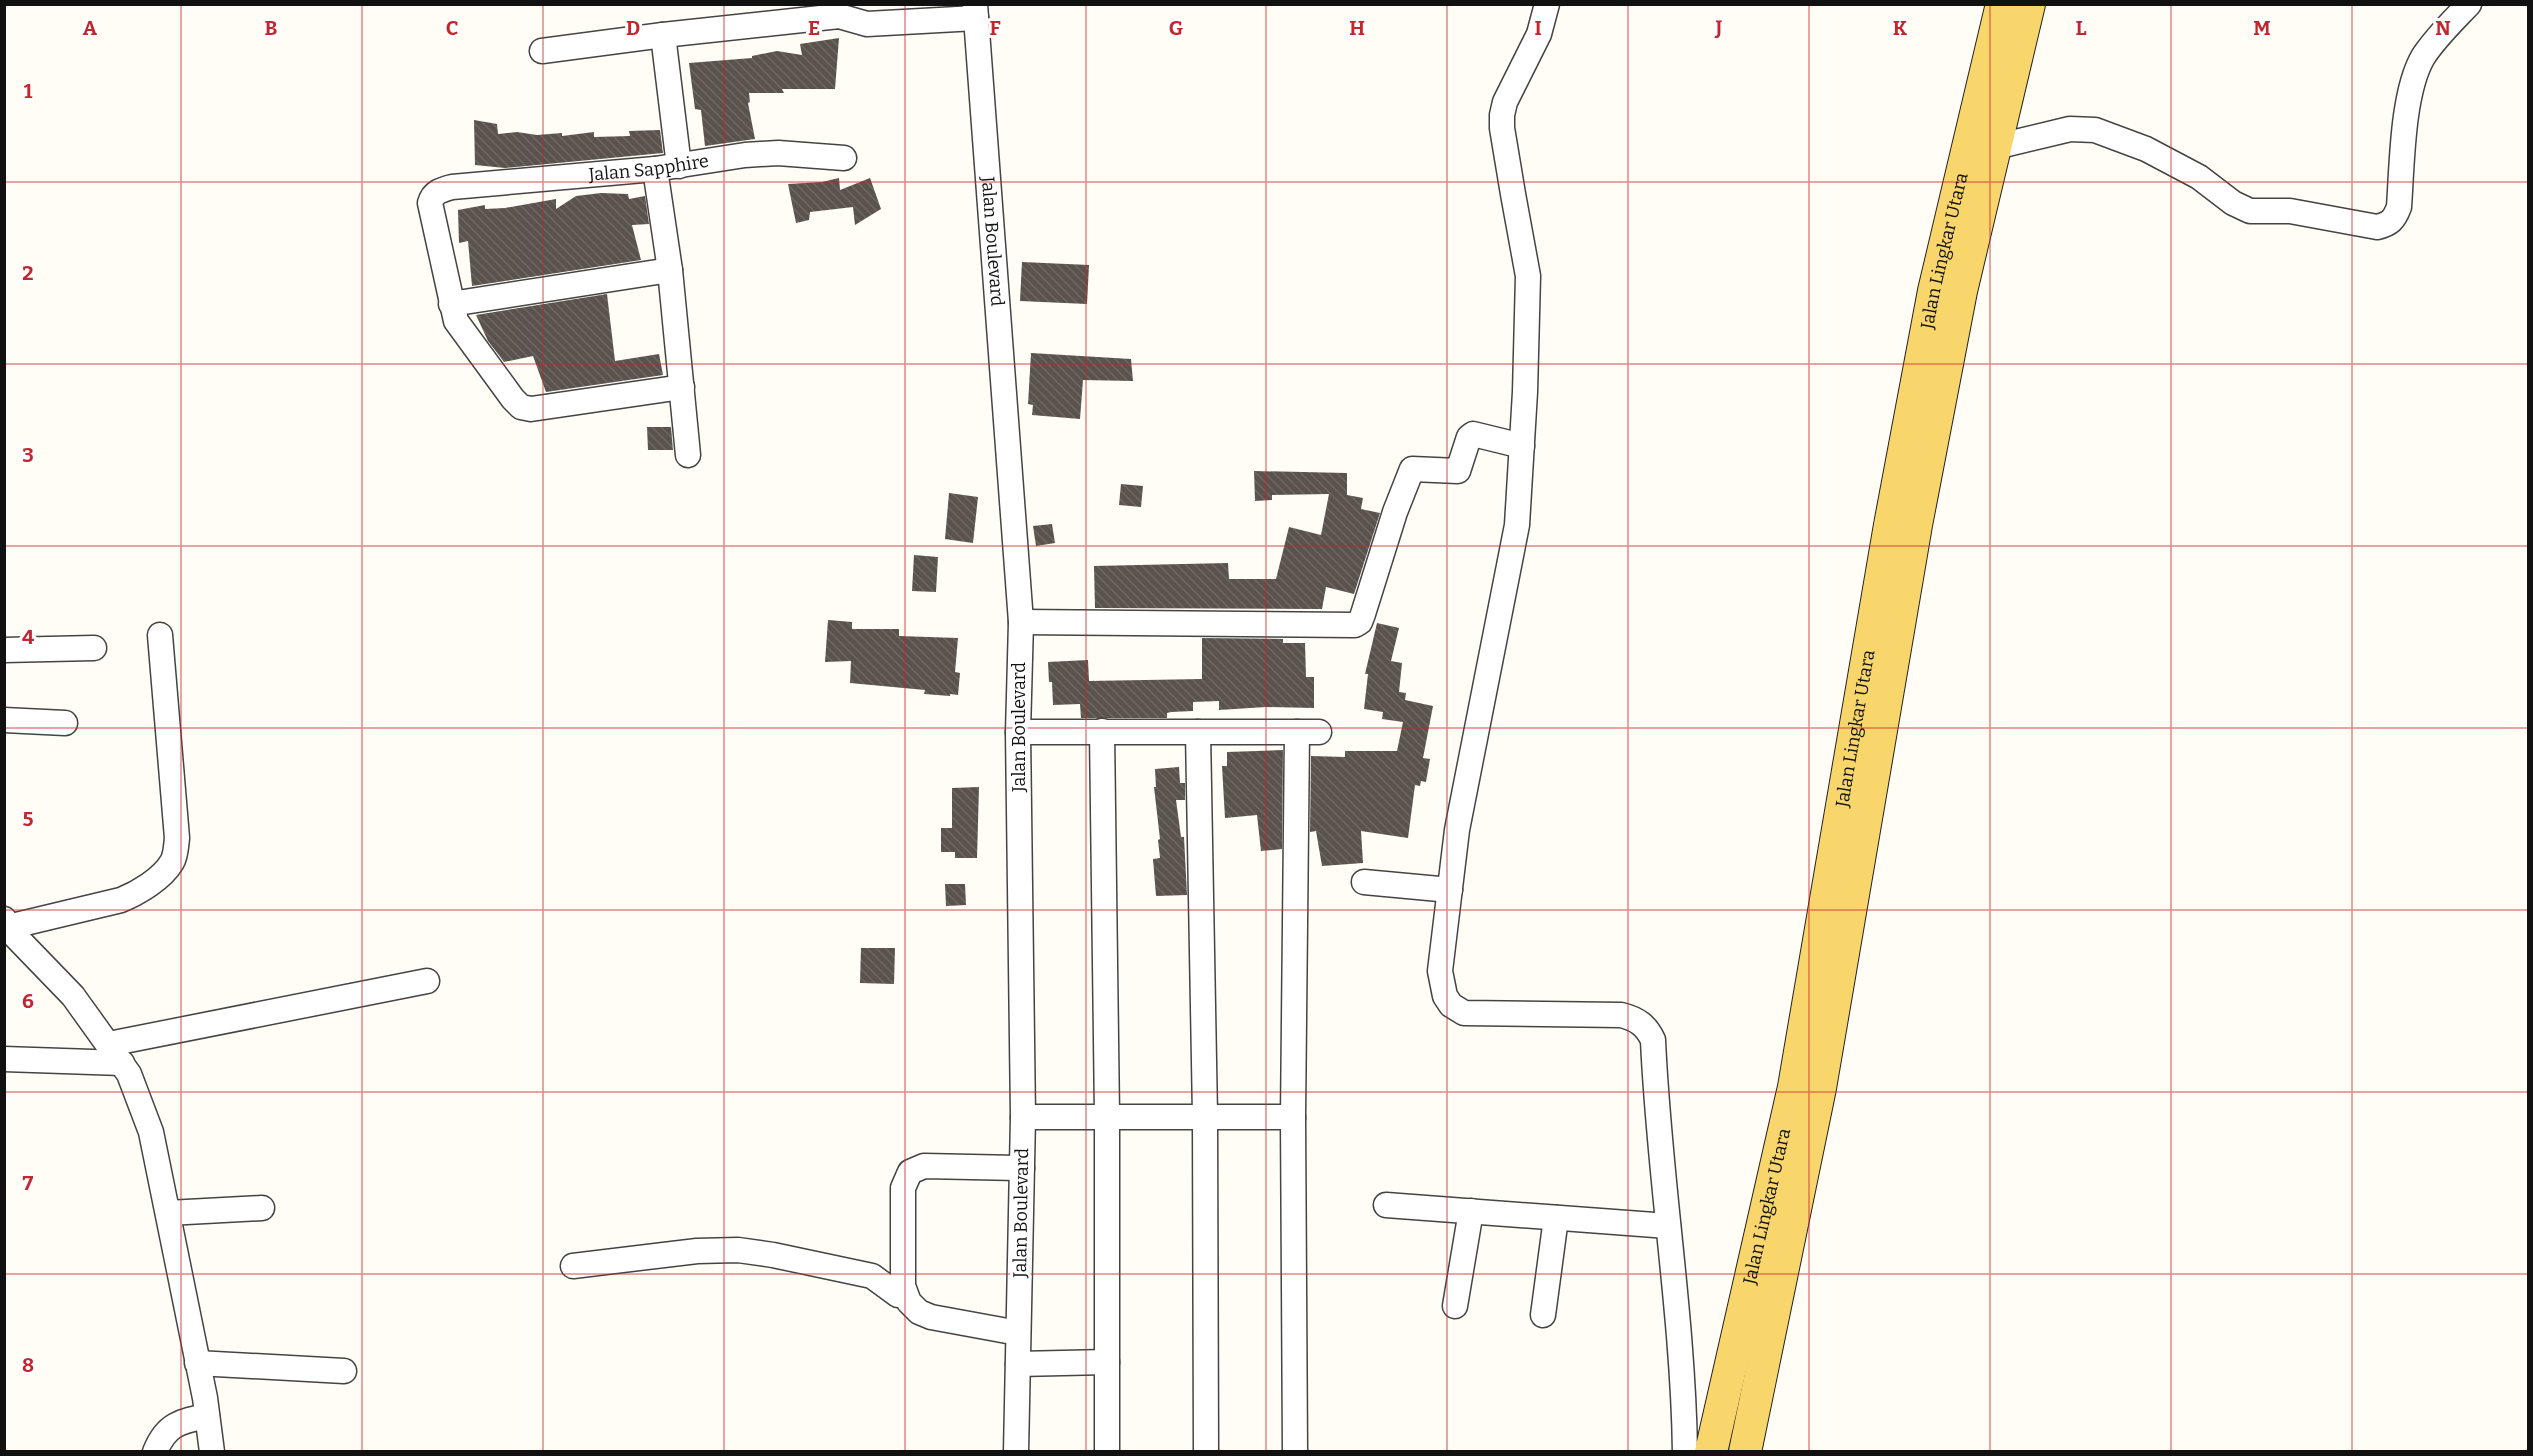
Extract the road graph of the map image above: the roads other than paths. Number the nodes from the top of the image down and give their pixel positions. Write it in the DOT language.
graph roads {
  1 [pos="1546,4"];
  2 [pos="2002,4"];
  3 [pos="2029,4"];
  4 [pos="2469,4"];
  5 [pos="846,10"];
  6 [pos="976,11"];
  7 [pos="663,35"];
  8 [pos="542,51"];
  9 [pos="1995,147"];
  10 [pos="844,158"];
  11 [pos="679,166"];
  12 [pos="655,170"];
  13 [pos="670,270"];
  14 [pos="451,304"];
  15 [pos="682,387"];
  16 [pos="1522,446"];
  17 [pos="688,454"];
  18 [pos="1021,622"];
  19 [pos="160,635"];
  20 [pos="94,648"];
  21 [pos="4,650"];
  22 [pos="4,720"];
  23 [pos="65,723"];
  24 [pos="1102,731"];
  25 [pos="1018,732"];
  26 [pos="1198,732"];
  27 [pos="1364,882"];
  28 [pos="1450,890"];
  29 [pos="6,925"];
  30 [pos="427,981"];
  31 [pos="116,1054"];
  32 [pos="4,1059"];
  33 [pos="1107,1116"];
  34 [pos="1205,1116"];
  35 [pos="1023,1117"];
  36 [pos="1293,1118"];
  37 [pos="1022,1168"];
  38 [pos="1386,1205"];
  39 [pos="262,1208"];
  40 [pos="1471,1211"];
  41 [pos="168,1213"];
  42 [pos="1556,1218"];
  43 [pos="1668,1226"];
  44 [pos="573,1266"];
  45 [pos="905,1295"];
  46 [pos="1455,1306"];
  47 [pos="1544,1316"];
  48 [pos="1018,1333"];
  49 [pos="1738,1333"];
  50 [pos="1768,1342"];
  51 [pos="1107,1362"];
  52 [pos="197,1363"];
  53 [pos="1018,1364"];
  54 [pos="344,1371"];
  55 [pos="207,1416"];
  56 [pos="216,1450"];
  57 [pos="155,1452"];
  58 [pos="1016,1452"];
  59 [pos="1107,1452"];
  60 [pos="1206,1452"];
  61 [pos="1295,1452"];
  62 [pos="1685,1452"];
  63 [pos="1711,1452"];
  64 [pos="1745,1452"];
  1 -- 16 [label="street"];
  2 -- 49 [label="main road, Jalan Lingkar Utara"];
  3 -- 9 [label="main road, Jalan Lingkar Utara"];
  4 -- 9 [label="street"];
  5 -- 6 [label="street"];
  5 -- 7 [label="street"];
  6 -- 18 [label="street, Jalan Boulevard"];
  7 -- 8 [label="street"];
  7 -- 11 [label="street"];
  9 -- 50 [label="main road, Jalan Lingkar Utara"];
  10 -- 11 [label="street, Jalan Sapphire"];
  11 -- 12 [label="street, Jalan Sapphire"];
  12 -- 13 [label="street"];
  12 -- 14 [label="street, Jalan Sapphire"];
  13 -- 14 [label="street"];
  13 -- 15 [label="street"];
  14 -- 15 [label="street"];
  15 -- 17 [label="street"];
  16 -- 18 [label="street"];
  16 -- 28 [label="street"];
  18 -- 25 [label="street, Jalan Boulevard"];
  19 -- 29 [label="street"];
  20 -- 21 [label="street"];
  22 -- 23 [label="street"];
  24 -- 25 [label="street"];
  24 -- 26 [label="street"];
  24 -- 33 [label="street"];
  25 -- 35 [label="street, Jalan Boulevard"];
  26 -- 34 [label="street"];
  26 -- 36 [label="street"];
  27 -- 28 [label="street"];
  28 -- 43 [label="street"];
  29 -- 31 [label="street"];
  30 -- 31 [label="street"];
  31 -- 32 [label="street"];
  31 -- 41 [label="street"];
  33 -- 34 [label="street"];
  33 -- 35 [label="street"];
  33 -- 51 [label="street"];
  34 -- 36 [label="street"];
  34 -- 60 [label="street"];
  35 -- 37 [label="street, Jalan Boulevard"];
  36 -- 61 [label="street"];
  37 -- 45 [label="street"];
  37 -- 48 [label="street, Jalan Boulevard"];
  38 -- 40 [label="street"];
  39 -- 41 [label="street"];
  40 -- 42 [label="street"];
  40 -- 46 [label="street"];
  41 -- 52 [label="street"];
  42 -- 43 [label="street"];
  42 -- 47 [label="street"];
  43 -- 62 [label="street"];
  44 -- 45 [label="street"];
  45 -- 48 [label="street"];
  48 -- 53 [label="street, Jalan Boulevard"];
  49 -- 50 [label="main road"];
  49 -- 63 [label="main road, Jalan Lingkar Utara"];
  50 -- 64 [label="main road, Jalan Lingkar Utara"];
  51 -- 53 [label="street"];
  51 -- 59 [label="street"];
  52 -- 54 [label="street"];
  52 -- 55 [label="street"];
  53 -- 58 [label="street, Jalan Boulevard"];
  55 -- 56 [label="street"];
  55 -- 57 [label="street"];
}
